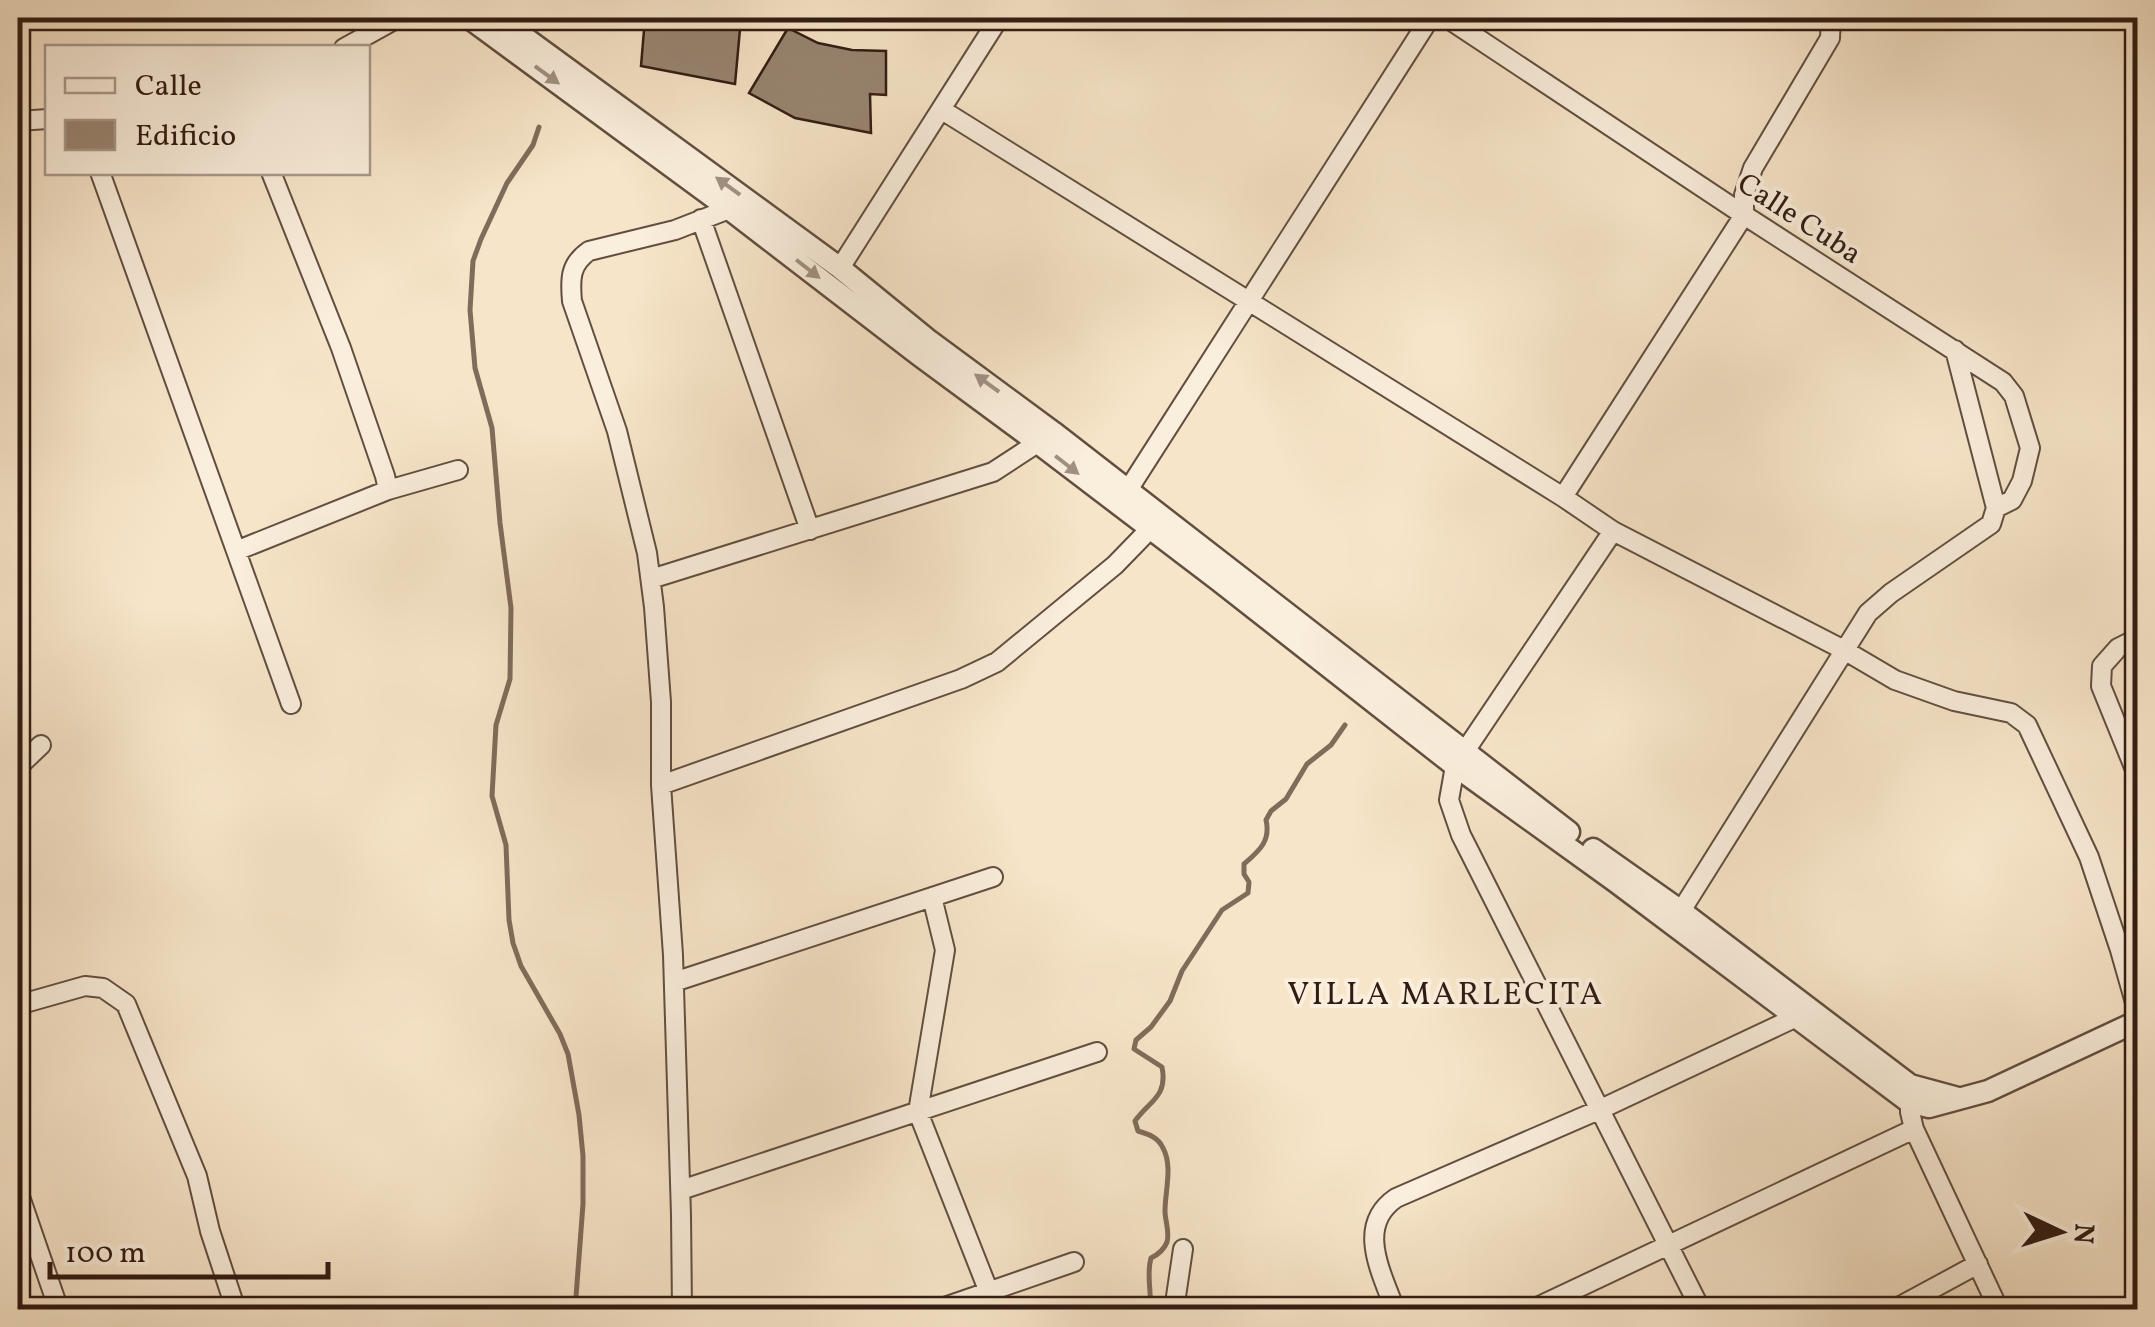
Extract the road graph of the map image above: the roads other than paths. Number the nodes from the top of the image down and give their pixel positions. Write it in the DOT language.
graph roads {
  1 [pos="398,18"];
  2 [pos="468,18"];
  3 [pos="498,18"];
  4 [pos="1000,18"];
  5 [pos="1430,18"];
  6 [pos="1447,18"];
  7 [pos="1831,18"];
  8 [pos="349,45"];
  9 [pos="942,110"];
  10 [pos="45,119"];
  11 [pos="18,122"];
  12 [pos="101,175"];
  13 [pos="272,175"];
  14 [pos="729,209"];
  15 [pos="1744,215"];
  16 [pos="701,220"];
  17 [pos="840,268"];
  18 [pos="1250,302"];
  19 [pos="1955,350"];
  20 [pos="1045,437"];
  21 [pos="458,470"];
  22 [pos="388,490"];
  23 [pos="1128,490"];
  24 [pos="1562,497"];
  25 [pos="1996,508"];
  26 [pos="1150,529"];
  27 [pos="810,530"];
  28 [pos="1613,532"];
  29 [pos="236,551"];
  30 [pos="650,580"];
  31 [pos="2138,638"];
  32 [pos="1844,650"];
  33 [pos="291,704"];
  34 [pos="41,745"];
  35 [pos="1460,759"];
  36 [pos="18,767"];
  37 [pos="2138,777"];
  38 [pos="661,785"];
  39 [pos="994,876"];
  40 [pos="932,897"];
  41 [pos="1681,911"];
  42 [pos="674,982"];
  43 [pos="18,1005"];
  44 [pos="1803,1014"];
  45 [pos="2138,1017"];
  46 [pos="1097,1052"];
  47 [pos="1910,1094"];
  48 [pos="1601,1109"];
  49 [pos="918,1112"];
  50 [pos="1914,1130"];
  51 [pos="681,1190"];
  52 [pos="18,1191"];
  53 [pos="1668,1244"];
  54 [pos="1182,1249"];
  55 [pos="1074,1262"];
  56 [pos="1978,1264"];
  57 [pos="992,1300"];
  58 [pos="58,1310"];
  59 [pos="236,1310"];
  60 [pos="682,1310"];
  61 [pos="936,1310"];
  62 [pos="1174,1310"];
  63 [pos="1395,1310"];
  64 [pos="1531,1310"];
  65 [pos="1701,1310"];
  66 [pos="1893,1310"];
  67 [pos="2000,1310"];
  1 -- 8 [label="street"];
  2 -- 14 [label="street, one-way"];
  17 -- 3 [label="street, one-way"];
  4 -- 9 [label="street"];
  5 -- 18 [label="street"];
  6 -- 15 [label="street, Calle Cuba"];
  7 -- 15 [label="street"];
  9 -- 17 [label="street"];
  9 -- 18 [label="street"];
  10 -- 11 [label="street"];
  12 -- 29 [label="street"];
  13 -- 22 [label="street"];
  14 -- 16 [label="street"];
  14 -- 20 [label="street, one-way"];
  15 -- 19 [label="street, Calle Cuba"];
  15 -- 24 [label="street"];
  16 -- 27 [label="street"];
  16 -- 30 [label="street"];
  20 -- 17 [label="street, one-way"];
  18 -- 23 [label="street"];
  18 -- 24 [label="street"];
  19 -- 25 [label="street"];
  19 -- 25 [label="street, Calle Cuba"];
  20 -- 23 [label="street"];
  20 -- 26 [label="street, one-way"];
  20 -- 27 [label="street"];
  21 -- 22 [label="street"];
  22 -- 29 [label="street"];
  23 -- 35 [label="street"];
  24 -- 28 [label="street"];
  25 -- 32 [label="street, Calle Cuba"];
  26 -- 35 [label="street"];
  26 -- 38 [label="street"];
  27 -- 30 [label="street"];
  28 -- 32 [label="street"];
  28 -- 35 [label="street"];
  29 -- 33 [label="street"];
  30 -- 38 [label="street"];
  31 -- 37 [label="street"];
  32 -- 41 [label="street, Calle Cuba"];
  32 -- 45 [label="street"];
  34 -- 36 [label="street"];
  35 -- 41 [label="street"];
  35 -- 44 [label="street"];
  35 -- 48 [label="street"];
  38 -- 42 [label="street"];
  39 -- 40 [label="street"];
  40 -- 42 [label="street"];
  40 -- 49 [label="street"];
  41 -- 44 [label="street"];
  42 -- 51 [label="street"];
  43 -- 59 [label="street"];
  44 -- 47 [label="street"];
  44 -- 48 [label="street"];
  45 -- 47 [label="street"];
  46 -- 49 [label="street"];
  47 -- 50 [label="street"];
  48 -- 53 [label="street"];
  48 -- 63 [label="street"];
  49 -- 51 [label="street"];
  49 -- 57 [label="street"];
  50 -- 53 [label="street"];
  50 -- 56 [label="street"];
  51 -- 60 [label="street"];
  52 -- 58 [label="street"];
  53 -- 64 [label="street"];
  53 -- 65 [label="street"];
  54 -- 62 [label="street"];
  55 -- 57 [label="street"];
  56 -- 66 [label="street"];
  56 -- 67 [label="street"];
  57 -- 61 [label="street"];
}
